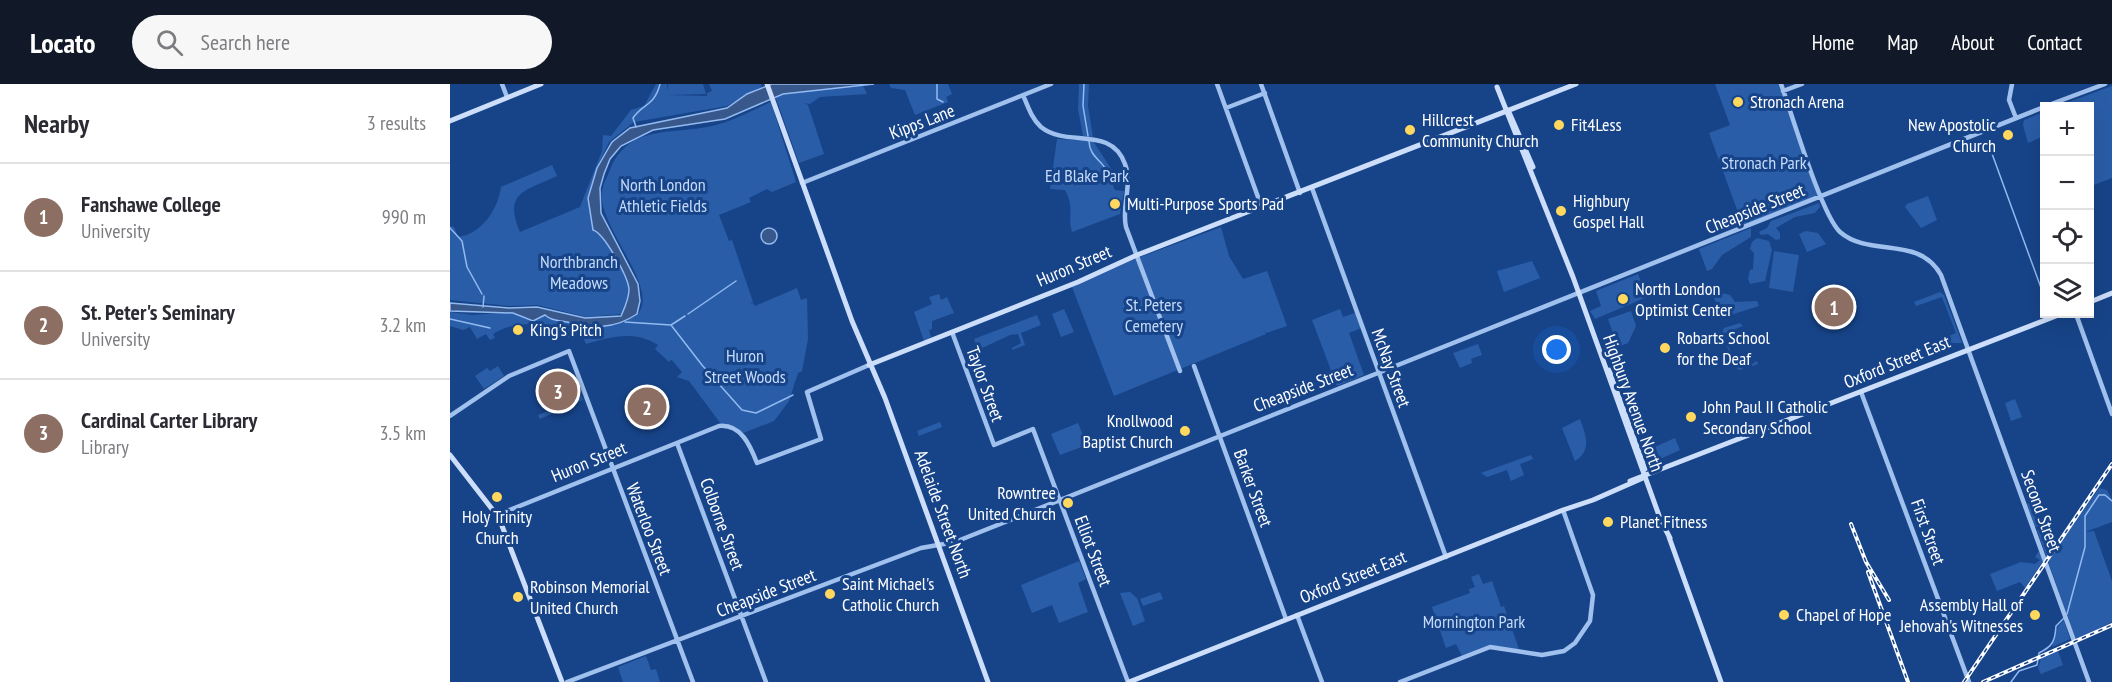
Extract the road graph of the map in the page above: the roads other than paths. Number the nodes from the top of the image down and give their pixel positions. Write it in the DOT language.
graph roads {
  1 [pos="502,84"];
  2 [pos="541,84"];
  3 [pos="767,84"];
  4 [pos="1051,84"];
  5 [pos="1217,84"];
  6 [pos="1261,84"];
  7 [pos="1576,84"];
  8 [pos="1781,84"];
  9 [pos="1802,84"];
  10 [pos="2012,84"];
  11 [pos="2105,84"];
  12 [pos="1496,86"];
  13 [pos="1784,91"];
  14 [pos="1265,93"];
  15 [pos="1023,96"];
  16 [pos="507,97"];
  17 [pos="2058,102"];
  18 [pos="1226,108"];
  19 [pos="2040,109"];
  20 [pos="1507,111"];
  21 [pos="2016,118"];
  22 [pos="450,121"];
  23 [pos="802,183"];
  24 [pos="1312,188"];
  25 [pos="1300,193"];
  26 [pos="1821,197"];
  27 [pos="1262,208"];
  28 [pos="1137,255"];
  29 [pos="1579,293"];
  30 [pos="2112,294"];
  31 [pos="2094,301"];
  32 [pos="2051,318"];
  33 [pos="2077,318"];
  34 [pos="952,332"];
  35 [pos="1968,350"];
  36 [pos="872,364"];
  37 [pos="1194,366"];
  38 [pos="1180,371"];
  39 [pos="1378,373"];
  40 [pos="1861,392"];
  41 [pos="2112,414"];
  42 [pos="450,416"];
  43 [pos="1033,429"];
  44 [pos="1219,436"];
  45 [pos="677,442"];
  46 [pos="450,455"];
  47 [pos="612,469"];
  48 [pos="1642,478"];
  49 [pos="1059,499"];
  50 [pos="1563,510"];
  51 [pos="497,515"];
  52 [pos="1670,538"];
  53 [pos="938,545"];
  54 [pos="1446,557"];
  55 [pos="1297,615"];
  56 [pos="742,616"];
  57 [pos="1286,619"];
  58 [pos="678,640"];
  59 [pos="562,682"];
  60 [pos="567,682"];
  61 [pos="693,682"];
  62 [pos="766,682"];
  63 [pos="988,682"];
  64 [pos="1128,682"];
  65 [pos="1322,682"];
  66 [pos="1400,682"];
  67 [pos="1721,682"];
  68 [pos="1969,682"];
  69 [pos="2089,682"];
  1 -- 16 [label="street"];
  2 -- 16 [label="main road"];
  3 -- 23 [label="main road, Adelaide Street North"];
  4 -- 15 [label="street, Kipps Lane"];
  5 -- 18 [label="street"];
  6 -- 14 [label="street"];
  7 -- 20 [label="main road, Huron Street"];
  8 -- 13 [label="street, Second Street"];
  9 -- 13 [label="street"];
  10 -- 21 [label="street"];
  11 -- 17 [label="street, Cheapside Street"];
  12 -- 20 [label="main road, Highbury Avenue North"];
  13 -- 26 [label="street, Second Street"];
  14 -- 18 [label="street"];
  14 -- 25 [label="street"];
  15 -- 23 [label="street, Kipps Lane"];
  15 -- 28 [label="street"];
  16 -- 22 [label="main road"];
  18 -- 27 [label="street"];
  19 -- 21 [label="street, Cheapside Street"];
  20 -- 24 [label="main road, Huron Street"];
  20 -- 29 [label="main road, Highbury Avenue North"];
  21 -- 26 [label="street, Cheapside Street"];
  23 -- 36 [label="main road, Adelaide Street North"];
  24 -- 25 [label="main road, Huron Street"];
  24 -- 39 [label="street, McNay Street"];
  25 -- 27 [label="main road, Huron Street"];
  26 -- 29 [label="street, Cheapside Street"];
  26 -- 35 [label="street, Second Street"];
  27 -- 28 [label="main road, Huron Street"];
  28 -- 34 [label="main road, Huron Street"];
  28 -- 38 [label="street"];
  29 -- 39 [label="street, Cheapside Street"];
  29 -- 48 [label="main road, Highbury Avenue North"];
  29 -- 48 [label="main road, Highbury Avenue North"];
  30 -- 31 [label="main road"];
  32 -- 35 [label="main road, Oxford Street East"];
  33 -- 41 [label="street"];
  34 -- 36 [label="main road, Huron Street"];
  34 -- 43 [label="street, Taylor Street"];
  35 -- 40 [label="main road, Oxford Street East"];
  35 -- 69 [label="street, Second Street"];
  36 -- 45 [label="street, Huron Street"];
  36 -- 53 [label="main road, Adelaide Street North"];
  37 -- 44 [label="street, Barker Street"];
  39 -- 44 [label="street, Cheapside Street"];
  39 -- 54 [label="street, McNay Street"];
  40 -- 48 [label="main road, Oxford Street East"];
  40 -- 68 [label="street, First Street"];
  42 -- 47 [label="street, Waterloo Street"];
  43 -- 49 [label="street, Elliot Street"];
  44 -- 49 [label="street, Cheapside Street"];
  44 -- 57 [label="street, Barker Street"];
  45 -- 47 [label="street, Huron Street"];
  45 -- 56 [label="street, Colborne Street"];
  46 -- 51 [label="main road"];
  47 -- 51 [label="street, Huron Street"];
  47 -- 58 [label="street, Waterloo Street"];
  48 -- 50 [label="main road, Oxford Street East"];
  48 -- 52 [label="main road, Highbury Avenue North"];
  48 -- 52 [label="main road, Highbury Avenue North"];
  49 -- 53 [label="street, Cheapside Street"];
  49 -- 64 [label="street, Elliot Street"];
  50 -- 54 [label="main road, Oxford Street East"];
  50 -- 66 [label="street"];
  51 -- 59 [label="main road"];
  52 -- 67 [label="main road, Highbury Avenue North"];
  53 -- 56 [label="street, Cheapside Street"];
  53 -- 63 [label="main road, Adelaide Street North"];
  54 -- 55 [label="main road, Oxford Street East"];
  55 -- 57 [label="main road, Oxford Street East"];
  55 -- 65 [label="street"];
  56 -- 58 [label="street, Cheapside Street"];
  56 -- 62 [label="street, Colborne Street"];
  57 -- 64 [label="main road, Oxford Street East"];
  58 -- 60 [label="street, Cheapside Street"];
  58 -- 61 [label="street, Waterloo Street"];
}
